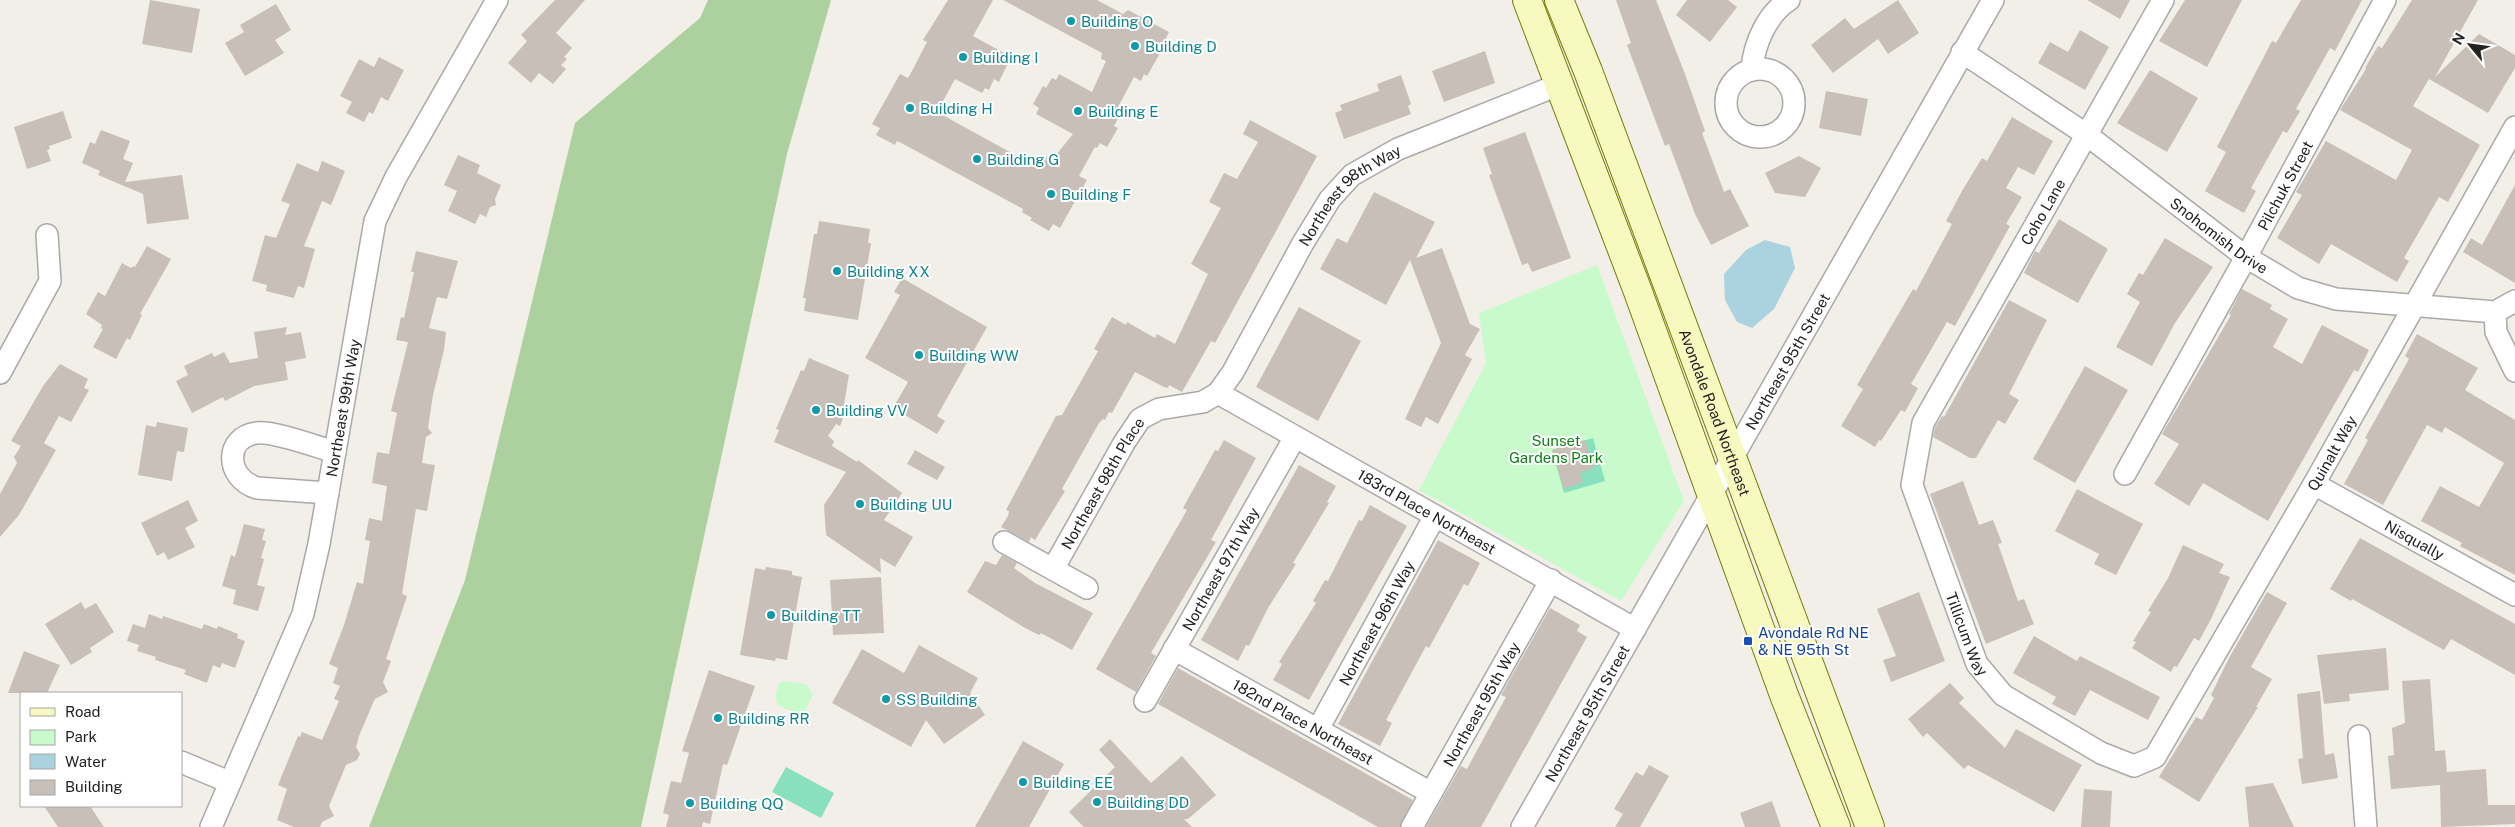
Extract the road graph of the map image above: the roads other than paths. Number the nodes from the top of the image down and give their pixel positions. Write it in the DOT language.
graph roads {
  1 [pos="497,0"];
  2 [pos="1527,0"];
  3 [pos="1559,0"];
  4 [pos="1789,0"];
  5 [pos="1993,0"];
  6 [pos="2163,0"];
  7 [pos="2386,0"];
  8 [pos="1962,52"];
  9 [pos="1752,69"];
  10 [pos="1558,85"];
  11 [pos="2515,127"];
  12 [pos="2087,135"];
  13 [pos="1613,139"];
  14 [pos="46,235"];
  15 [pos="2246,257"];
  16 [pos="2515,301"];
  17 [pos="2414,305"];
  18 [pos="2495,312"];
  19 [pos="2515,371"];
  20 [pos="0,373"];
  21 [pos="1218,393"];
  22 [pos="1923,423"];
  23 [pos="1295,437"];
  24 [pos="335,452"];
  25 [pos="1733,459"];
  26 [pos="2125,474"];
  27 [pos="2314,484"];
  28 [pos="328,493"];
  29 [pos="1712,496"];
  30 [pos="1435,516"];
  31 [pos="1004,542"];
  32 [pos="1053,569"];
  33 [pos="1551,580"];
  34 [pos="1087,588"];
  35 [pos="2515,595"];
  36 [pos="1635,629"];
  37 [pos="1174,649"];
  38 [pos="1145,701"];
  39 [pos="1318,729"];
  40 [pos="2359,736"];
  41 [pos="182,762"];
  42 [pos="2134,766"];
  43 [pos="229,782"];
  44 [pos="1431,793"];
  45 [pos="211,827"];
  46 [pos="1412,827"];
  47 [pos="1522,827"];
  48 [pos="1836,827"];
  49 [pos="1870,827"];
  50 [pos="2366,827"];
  1 -- 24 [label="street, Northeast 99th Way"];
  2 -- 10 [label="main road, Avondale Road Northeast"];
  3 -- 13 [label="main road, Avondale Road Northeast"];
  4 -- 9 [label="street"];
  5 -- 8 [label="street, Northeast 95th Street"];
  6 -- 12 [label="street, Coho Lane"];
  7 -- 15 [label="street, Pilchuk Street"];
  8 -- 12 [label="street, Snohomish Drive"];
  8 -- 25 [label="street, Northeast 95th Street"];
  10 -- 13 [label="main road"];
  10 -- 21 [label="street, Northeast 98th Way"];
  10 -- 29 [label="main road, Avondale Road Northeast"];
  11 -- 17 [label="street, Quinalt Way"];
  12 -- 15 [label="street, Snohomish Drive"];
  12 -- 22 [label="street, Coho Lane"];
  13 -- 25 [label="main road, Avondale Road Northeast"];
  14 -- 20 [label="street"];
  15 -- 17 [label="street, Snohomish Drive"];
  15 -- 26 [label="street, Pilchuk Street"];
  16 -- 18 [label="street"];
  17 -- 18 [label="street, Snohomish Drive"];
  17 -- 27 [label="street, Quinalt Way"];
  18 -- 19 [label="street"];
  21 -- 23 [label="street, 183rd Place Northeast"];
  21 -- 32 [label="street, Northeast 98th Place"];
  22 -- 42 [label="street, Tillicum Way"];
  23 -- 30 [label="street, 183rd Place Northeast"];
  23 -- 37 [label="street, Northeast 97th Way"];
  24 -- 28 [label="street, Northeast 99th Way"];
  24 -- 28 [label="street"];
  25 -- 29 [label="street, Northeast 95th Street"];
  25 -- 49 [label="main road, Avondale Road Northeast"];
  27 -- 35 [label="street, Nisqually"];
  27 -- 42 [label="street, Quinalt Way"];
  28 -- 43 [label="street, Northeast 99th Way"];
  29 -- 36 [label="street, Northeast 95th Street"];
  29 -- 48 [label="main road, Avondale Road Northeast"];
  30 -- 33 [label="street, 183rd Place Northeast"];
  30 -- 39 [label="street, Northeast 96th Way"];
  31 -- 32 [label="street"];
  32 -- 34 [label="street"];
  33 -- 36 [label="street, 183rd Place Northeast"];
  33 -- 44 [label="street, Northeast 95th Way"];
  36 -- 47 [label="street, Northeast 95th Street"];
  37 -- 38 [label="street, Northeast 97th Way"];
  37 -- 39 [label="street, 182nd Place Northeast"];
  39 -- 44 [label="street, 182nd Place Northeast"];
  40 -- 50 [label="street"];
  41 -- 43 [label="street"];
  43 -- 45 [label="street, Northeast 99th Way"];
  44 -- 46 [label="street, Northeast 95th Way"];
}
